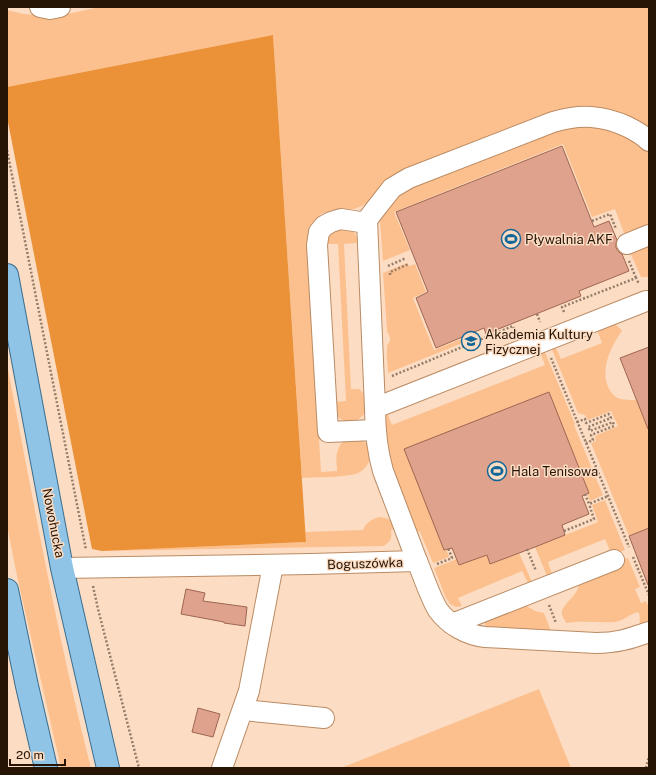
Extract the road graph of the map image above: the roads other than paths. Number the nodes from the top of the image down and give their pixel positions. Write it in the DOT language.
graph roads {
  1 [pos="40,7"];
  2 [pos="60,7"];
  3 [pos="649,141"];
  4 [pos="367,220"];
  5 [pos="649,235"];
  6 [pos="627,244"];
  7 [pos="7,276"];
  8 [pos="649,301"];
  9 [pos="375,408"];
  10 [pos="375,430"];
  11 [pos="614,560"];
  12 [pos="424,564"];
  13 [pos="273,565"];
  14 [pos="62,568"];
  15 [pos="7,590"];
  16 [pos="452,624"];
  17 [pos="649,632"];
  18 [pos="243,710"];
  19 [pos="324,718"];
  20 [pos="46,768"];
  21 [pos="108,768"];
  22 [pos="222,768"];
  1 -- 2 [label="lane"];
  3 -- 4 [label="lane"];
  4 -- 9 [label="lane"];
  4 -- 10 [label="lane"];
  5 -- 6 [label="lane"];
  7 -- 14 [label="main road, Nowohucka"];
  8 -- 9 [label="lane"];
  9 -- 10 [label="lane"];
  10 -- 12 [label="lane"];
  11 -- 16 [label="lane"];
  12 -- 13 [label="lane, Boguszówka"];
  12 -- 16 [label="lane, Boguszówka"];
  13 -- 14 [label="lane, Boguszówka"];
  13 -- 18 [label="lane"];
  14 -- 21 [label="main road, Nowohucka"];
  15 -- 20 [label="main road"];
  16 -- 17 [label="lane, Boguszówka"];
  18 -- 19 [label="lane"];
  18 -- 22 [label="lane"];
}
